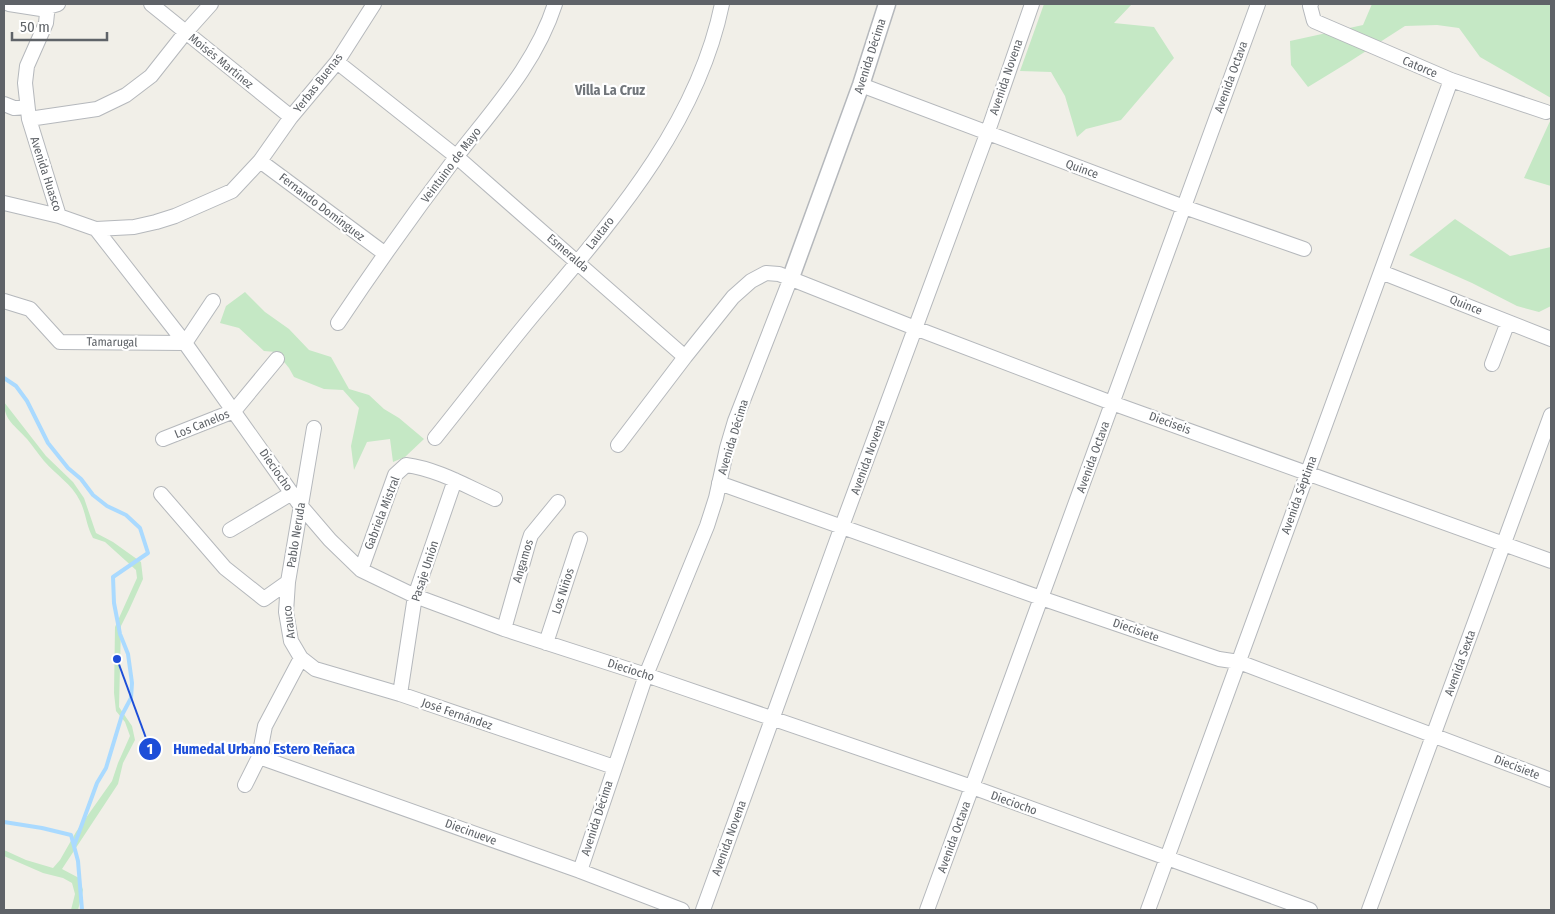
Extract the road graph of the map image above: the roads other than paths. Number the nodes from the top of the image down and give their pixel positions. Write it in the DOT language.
graph roads {
  1 [pos="9,4"];
  2 [pos="151,4"];
  3 [pos="211,4"];
  4 [pos="374,4"];
  5 [pos="556,4"];
  6 [pos="722,4"];
  7 [pos="887,4"];
  8 [pos="1032,4"];
  9 [pos="1258,4"];
  10 [pos="1311,4"];
  11 [pos="52,5"];
  12 [pos="185,33"];
  13 [pos="337,62"];
  14 [pos="1450,80"];
  15 [pos="861,85"];
  16 [pos="4,104"];
  17 [pos="1546,112"];
  18 [pos="28,113"];
  19 [pos="291,118"];
  20 [pos="987,134"];
  21 [pos="457,156"];
  22 [pos="260,161"];
  23 [pos="4,203"];
  24 [pos="1184,207"];
  25 [pos="58,216"];
  26 [pos="96,229"];
  27 [pos="1304,249"];
  28 [pos="384,253"];
  29 [pos="578,262"];
  30 [pos="1381,272"];
  31 [pos="790,280"];
  32 [pos="213,301"];
  33 [pos="4,302"];
  34 [pos="338,322"];
  35 [pos="1508,322"];
  36 [pos="915,328"];
  37 [pos="1551,339"];
  38 [pos="185,343"];
  39 [pos="685,357"];
  40 [pos="277,359"];
  41 [pos="1492,364"];
  42 [pos="1112,403"];
  43 [pos="234,411"];
  44 [pos="1551,415"];
  45 [pos="314,428"];
  46 [pos="435,438"];
  47 [pos="163,440"];
  48 [pos="618,445"];
  49 [pos="1307,473"];
  50 [pos="455,480"];
  51 [pos="719,483"];
  52 [pos="292,493"];
  53 [pos="161,494"];
  54 [pos="495,499"];
  55 [pos="558,502"];
  56 [pos="300,505"];
  57 [pos="842,526"];
  58 [pos="230,530"];
  59 [pos="580,539"];
  60 [pos="1504,544"];
  61 [pos="1551,561"];
  62 [pos="361,570"];
  63 [pos="288,582"];
  64 [pos="415,596"];
  65 [pos="1041,598"];
  66 [pos="504,629"];
  67 [pos="546,643"];
  68 [pos="301,658"];
  69 [pos="1238,662"];
  70 [pos="646,675"];
  71 [pos="400,694"];
  72 [pos="772,719"];
  73 [pos="1433,735"];
  74 [pos="259,757"];
  75 [pos="614,767"];
  76 [pos="1551,780"];
  77 [pos="245,785"];
  78 [pos="972,788"];
  79 [pos="1167,858"];
  80 [pos="580,871"];
  81 [pos="682,910"];
  82 [pos="703,910"];
  83 [pos="927,910"];
  84 [pos="1148,910"];
  85 [pos="1310,910"];
  86 [pos="1369,910"];
  1 -- 11 [label="street"];
  2 -- 12 [label="street, Moisés Martínez"];
  3 -- 12 [label="street"];
  4 -- 13 [label="street, Yerbas Buenas"];
  5 -- 21 [label="street, Veintuino de Mayo"];
  6 -- 29 [label="street, Lautaro"];
  7 -- 15 [label="street, Avenida Décima"];
  8 -- 20 [label="street, Avenida Novena"];
  9 -- 24 [label="street, Avenida Octava"];
  10 -- 14 [label="street, Catorce"];
  11 -- 18 [label="street, Avenida Huasco"];
  12 -- 18 [label="street"];
  12 -- 19 [label="street, Moisés Martínez"];
  13 -- 19 [label="street, Yerbas Buenas"];
  13 -- 21 [label="street, Esmeralda"];
  14 -- 17 [label="street, Catorce"];
  14 -- 30 [label="street, Avenida Séptima"];
  15 -- 20 [label="street, Quince"];
  15 -- 31 [label="street, Avenida Décima"];
  16 -- 18 [label="street"];
  18 -- 25 [label="street, Avenida Huasco"];
  19 -- 22 [label="street, Yerbas Buenas"];
  20 -- 24 [label="street, Quince"];
  20 -- 36 [label="street, Avenida Novena"];
  21 -- 28 [label="street, Veintuino de Mayo"];
  21 -- 29 [label="street, Esmeralda"];
  22 -- 26 [label="street, Avenida Huasco"];
  22 -- 28 [label="street, Fernando Domínguez"];
  23 -- 25 [label="street"];
  24 -- 27 [label="street, Quince"];
  24 -- 42 [label="street, Avenida Octava"];
  25 -- 26 [label="street, Avenida Huasco"];
  26 -- 38 [label="street, Dieciocho"];
  28 -- 34 [label="street, Veintuino de Mayo"];
  29 -- 39 [label="street, Esmeralda"];
  29 -- 46 [label="street, Lautaro"];
  30 -- 35 [label="street, Quince"];
  30 -- 49 [label="street, Avenida Séptima"];
  31 -- 36 [label="street, Dieciseis"];
  31 -- 39 [label="street"];
  31 -- 51 [label="street, Avenida Décima"];
  32 -- 38 [label="street"];
  33 -- 38 [label="street, Tamarugal"];
  35 -- 37 [label="street, Quince"];
  35 -- 41 [label="street"];
  36 -- 42 [label="street, Dieciseis"];
  36 -- 57 [label="street, Avenida Novena"];
  38 -- 43 [label="street, Dieciocho"];
  39 -- 48 [label="street"];
  40 -- 43 [label="street, Los Canelos"];
  42 -- 49 [label="street, Dieciseis"];
  42 -- 65 [label="street, Avenida Octava"];
  43 -- 47 [label="street, Los Canelos"];
  43 -- 52 [label="street, Dieciocho"];
  44 -- 60 [label="street, Avenida Sexta"];
  45 -- 56 [label="street, Pablo Neruda"];
  49 -- 60 [label="street, Dieciseis"];
  49 -- 69 [label="street, Avenida Séptima"];
  50 -- 54 [label="street, Gabriela Mistral"];
  50 -- 62 [label="street, Gabriela Mistral"];
  50 -- 64 [label="street, Pasaje Unión"];
  51 -- 57 [label="street, Diecisiete"];
  51 -- 70 [label="street, Avenida Décima"];
  52 -- 56 [label="street, Dieciocho"];
  52 -- 58 [label="street"];
  53 -- 63 [label="street"];
  55 -- 66 [label="street, Angamos"];
  56 -- 62 [label="street, Dieciocho"];
  56 -- 63 [label="street, Pablo Neruda"];
  57 -- 65 [label="street, Diecisiete"];
  57 -- 72 [label="street, Avenida Novena"];
  59 -- 67 [label="street, Los Niños"];
  60 -- 61 [label="street, Dieciseis"];
  60 -- 73 [label="street, Avenida Sexta"];
  62 -- 64 [label="street, Dieciocho"];
  63 -- 68 [label="street, Arauco"];
  64 -- 66 [label="street, Dieciocho"];
  64 -- 71 [label="street, Pasaje Unión"];
  65 -- 69 [label="street, Diecisiete"];
  65 -- 78 [label="street, Avenida Octava"];
  66 -- 67 [label="street, Dieciocho"];
  67 -- 70 [label="street, Dieciocho"];
  68 -- 71 [label="street, José Fernández"];
  68 -- 74 [label="street"];
  69 -- 73 [label="street, Diecisiete"];
  69 -- 79 [label="street, Avenida Séptima"];
  70 -- 72 [label="street, Dieciocho"];
  70 -- 75 [label="street, Avenida Décima"];
  71 -- 75 [label="street, José Fernández"];
  72 -- 78 [label="street, Dieciocho"];
  72 -- 82 [label="street, Avenida Novena"];
  73 -- 76 [label="street, Diecisiete"];
  73 -- 86 [label="street, Avenida Sexta"];
  74 -- 77 [label="street"];
  74 -- 80 [label="street, Diecinueve"];
  75 -- 80 [label="street, Avenida Décima"];
  78 -- 79 [label="street, Dieciocho"];
  78 -- 83 [label="street, Avenida Octava"];
  79 -- 84 [label="street, Avenida Séptima"];
  79 -- 85 [label="street, Dieciocho"];
  80 -- 81 [label="street, Diecinueve"];
}
